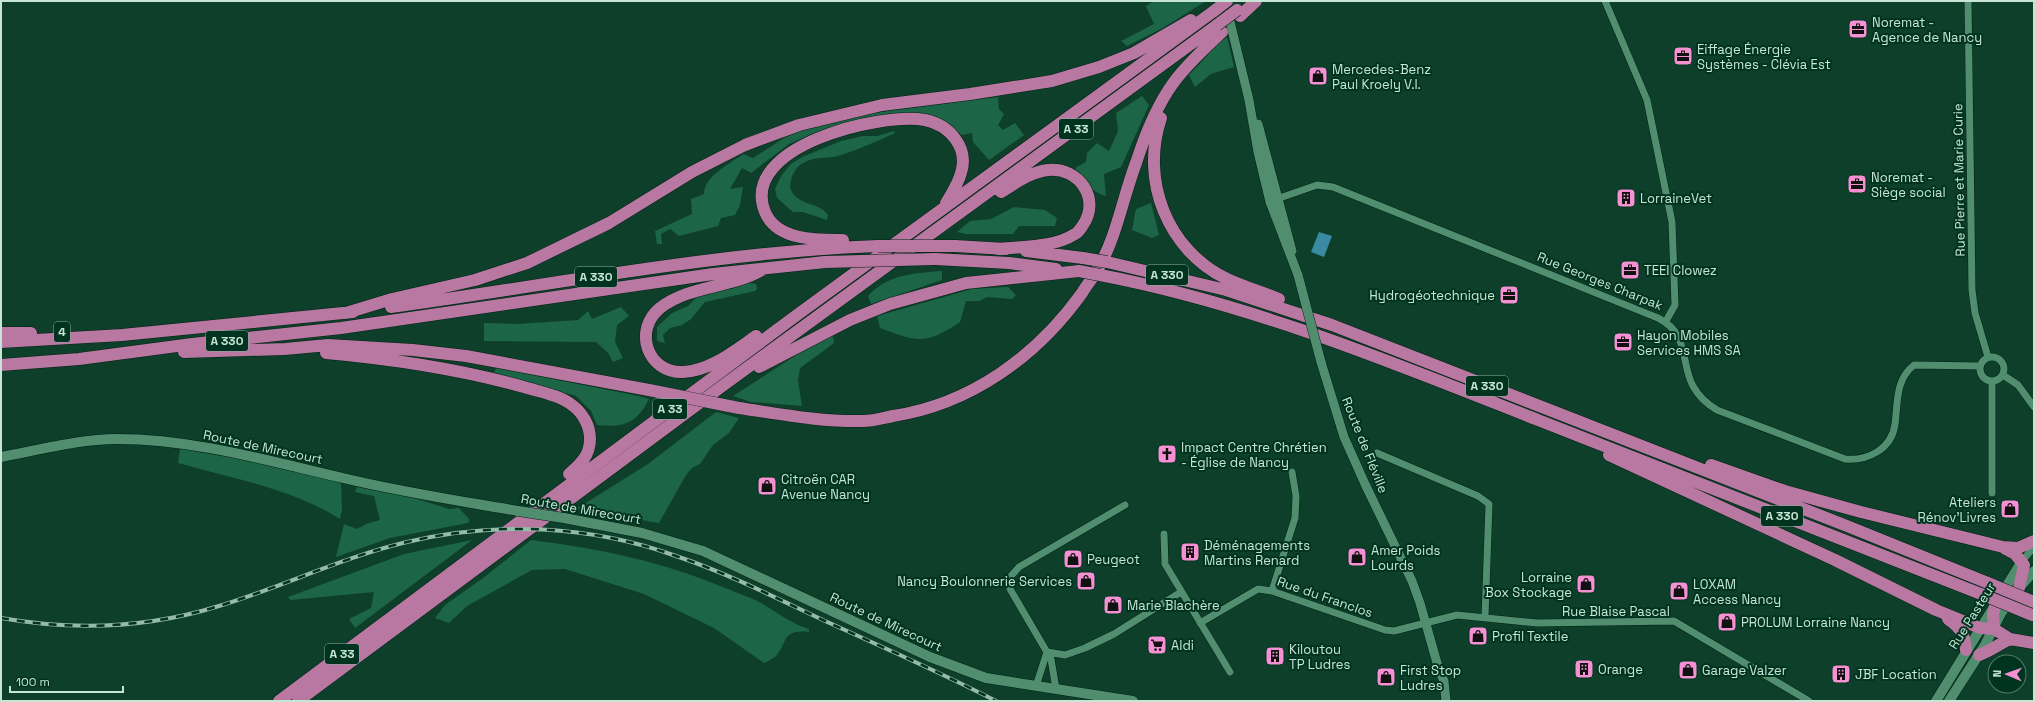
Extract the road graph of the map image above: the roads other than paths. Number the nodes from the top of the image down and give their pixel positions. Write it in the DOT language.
graph roads {
  1 [pos="1226,1"];
  2 [pos="1250,1"];
  3 [pos="1256,1"];
  4 [pos="1605,1"];
  5 [pos="1968,1"];
  6 [pos="1215,6"];
  7 [pos="1239,13"];
  8 [pos="1220,28"];
  9 [pos="1173,83"];
  10 [pos="1274,200"];
  11 [pos="941,210"];
  12 [pos="933,232"];
  13 [pos="852,243"];
  14 [pos="998,249"];
  15 [pos="769,267"];
  16 [pos="1079,272"];
  17 [pos="801,312"];
  18 [pos="346,313"];
  19 [pos="1301,314"];
  20 [pos="1666,322"];
  21 [pos="1,334"];
  22 [pos="122,335"];
  23 [pos="1,342"];
  24 [pos="285,349"];
  25 [pos="113,355"];
  26 [pos="1988,357"];
  27 [pos="1,365"];
  28 [pos="1980,366"];
  29 [pos="2003,375"];
  30 [pos="1992,382"];
  31 [pos="725,384"];
  32 [pos="2034,407"];
  33 [pos="1582,438"];
  34 [pos="1620,438"];
  35 [pos="1377,453"];
  36 [pos="1,457"];
  37 [pos="1292,472"];
  38 [pos="1992,493"];
  39 [pos="1125,505"];
  40 [pos="539,506"];
  41 [pos="1164,534"];
  42 [pos="2034,541"];
  43 [pos="2003,547"];
  44 [pos="2034,547"];
  45 [pos="2028,562"];
  46 [pos="2034,571"];
  47 [pos="2018,588"];
  48 [pos="1272,591"];
  49 [pos="1182,592"];
  50 [pos="2034,602"];
  51 [pos="1996,603"];
  52 [pos="1936,610"];
  53 [pos="2033,615"];
  54 [pos="1485,617"];
  55 [pos="1426,622"];
  56 [pos="1200,623"];
  57 [pos="1980,628"];
  58 [pos="1994,629"];
  59 [pos="2010,639"];
  60 [pos="2034,644"];
  61 [pos="1966,650"];
  62 [pos="1047,652"];
  63 [pos="1979,655"];
  64 [pos="1439,670"];
  65 [pos="1230,672"];
  66 [pos="1036,686"];
  67 [pos="1056,689"];
  68 [pos="279,701"];
  69 [pos="298,701"];
  70 [pos="1133,701"];
  71 [pos="1440,701"];
  72 [pos="1446,701"];
  73 [pos="1809,701"];
  74 [pos="1936,701"];
  75 [pos="1949,701"];
  1 -- 6 [label="highway, A 33, bridge"];
  1 -- 10 [label="street, Route de Fléville"];
  2 -- 7 [label="highway, A 33"];
  3 -- 7 [label="highway"];
  4 -- 20 [label="street"];
  5 -- 26 [label="street, Rue Pierre et Marie Curie"];
  6 -- 11 [label="highway, A 33"];
  6 -- 18 [label="highway"];
  7 -- 8 [label="highway, A 33, bridge"];
  8 -- 9 [label="highway"];
  8 -- 12 [label="highway, A 33"];
  9 -- 19 [label="highway"];
  9 -- 24 [label="highway, bridge"];
  10 -- 20 [label="street, Rue Georges Charpak"];
  10 -- 55 [label="street, Route de Fléville, bridge"];
  11 -- 13 [label="highway"];
  11 -- 17 [label="highway, A 33"];
  12 -- 14 [label="highway"];
  12 -- 31 [label="highway, A 33"];
  13 -- 14 [label="highway, A 330, bridge"];
  13 -- 18 [label="highway, A 330"];
  14 -- 19 [label="highway, A 330, bridge"];
  15 -- 16 [label="highway, A 330, bridge"];
  15 -- 17 [label="highway"];
  15 -- 25 [label="highway, A 330"];
  16 -- 31 [label="highway"];
  16 -- 33 [label="highway, A 330, bridge"];
  17 -- 40 [label="highway, A 33"];
  18 -- 22 [label="highway, A 330"];
  19 -- 34 [label="highway, A 330"];
  20 -- 28 [label="street, Rue Georges Charpak"];
  21 -- 22 [label="highway, 4"];
  22 -- 23 [label="highway, A 330"];
  24 -- 25 [label="highway"];
  24 -- 40 [label="highway"];
  25 -- 27 [label="highway, A 330"];
  26 -- 28 [label="street"];
  26 -- 29 [label="street"];
  28 -- 30 [label="street"];
  29 -- 30 [label="street"];
  29 -- 32 [label="street"];
  30 -- 38 [label="street"];
  31 -- 69 [label="highway, A 33"];
  33 -- 52 [label="highway"];
  33 -- 53 [label="highway, A 330, bridge"];
  34 -- 43 [label="highway"];
  34 -- 50 [label="highway, A 330, bridge"];
  35 -- 54 [label="street"];
  36 -- 66 [label="main road, Route de Mirecourt, bridge"];
  37 -- 48 [label="street"];
  39 -- 62 [label="street"];
  40 -- 68 [label="highway, A 33"];
  41 -- 49 [label="street"];
  42 -- 43 [label="highway"];
  43 -- 45 [label="highway"];
  44 -- 45 [label="street, Rue Pasteur"];
  45 -- 47 [label="highway"];
  45 -- 51 [label="main road, Rue Pasteur"];
  46 -- 47 [label="main road, Rue Pasteur"];
  47 -- 58 [label="main road, Rue Pasteur"];
  48 -- 55 [label="street, Rue du Franclos"];
  48 -- 56 [label="street, Rue du Franclos"];
  49 -- 56 [label="street"];
  49 -- 62 [label="street"];
  51 -- 57 [label="main road, Rue Pasteur"];
  51 -- 58 [label="highway"];
  52 -- 57 [label="highway"];
  52 -- 61 [label="highway"];
  54 -- 55 [label="street, Rue Blaise Pascal"];
  54 -- 73 [label="street, Rue Blaise Pascal"];
  55 -- 64 [label="street, Route de Fléville"];
  56 -- 65 [label="street"];
  57 -- 58 [label="highway"];
  57 -- 61 [label="main road, Rue Pasteur"];
  58 -- 59 [label="highway"];
  58 -- 63 [label="main road, Rue Pasteur"];
  59 -- 60 [label="highway"];
  59 -- 63 [label="highway"];
  61 -- 74 [label="main road, Rue Pasteur"];
  62 -- 66 [label="street"];
  62 -- 67 [label="street"];
  63 -- 75 [label="main road, Rue Pasteur"];
  64 -- 71 [label="street, Route de Fléville"];
  64 -- 72 [label="street, Route de Fléville"];
  66 -- 67 [label="main road, Route de Mirecourt"];
  67 -- 70 [label="main road, Route de Mirecourt"];
}
